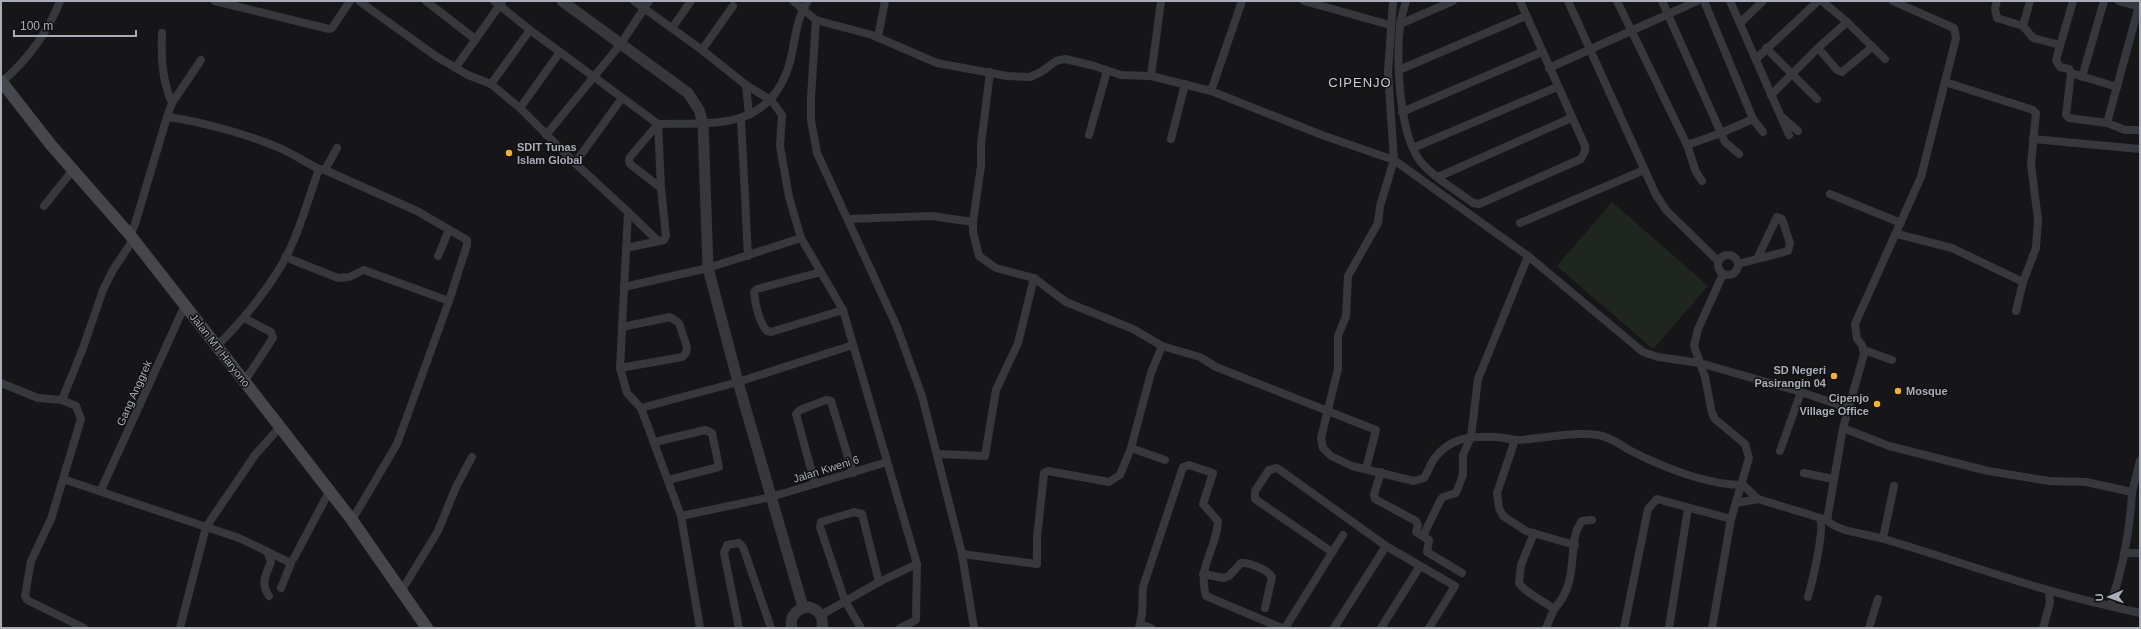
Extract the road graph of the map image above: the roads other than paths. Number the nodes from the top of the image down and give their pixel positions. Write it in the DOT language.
graph roads {
  1 [pos="60,1"];
  2 [pos="215,1"];
  3 [pos="350,1"];
  4 [pos="359,1"];
  5 [pos="426,1"];
  6 [pos="562,1"];
  7 [pos="634,1"];
  8 [pos="649,1"];
  9 [pos="691,1"];
  10 [pos="793,1"];
  11 [pos="808,1"];
  12 [pos="885,1"];
  13 [pos="1161,1"];
  14 [pos="1242,1"];
  15 [pos="1304,1"];
  16 [pos="1393,1"];
  17 [pos="1406,1"];
  18 [pos="1453,1"];
  19 [pos="1520,1"];
  20 [pos="1568,1"];
  21 [pos="1617,1"];
  22 [pos="1662,1"];
  23 [pos="1697,1"];
  24 [pos="1704,1"];
  25 [pos="1730,1"];
  26 [pos="1763,1"];
  27 [pos="1818,1"];
  28 [pos="1822,1"];
  29 [pos="1894,1"];
  30 [pos="1997,1"];
  31 [pos="2030,1"];
  32 [pos="2073,1"];
  33 [pos="2104,1"];
  34 [pos="2119,1"];
  35 [pos="499,2"];
  36 [pos="734,6"];
  37 [pos="2140,6"];
  38 [pos="644,8"];
  39 [pos="803,8"];
  40 [pos="1668,14"];
  41 [pos="1526,16"];
  42 [pos="816,20"];
  43 [pos="1847,22"];
  44 [pos="1740,23"];
  45 [pos="1400,24"];
  46 [pos="1390,25"];
  47 [pos="2023,26"];
  48 [pos="672,28"];
  49 [pos="530,30"];
  50 [pos="1631,31"];
  51 [pos="162,33"];
  52 [pos="878,37"];
  53 [pos="475,39"];
  54 [pos="620,45"];
  55 [pos="2060,45"];
  56 [pos="1872,47"];
  57 [pos="1766,48"];
  58 [pos="1818,48"];
  59 [pos="702,50"];
  60 [pos="1590,50"];
  61 [pos="560,52"];
  62 [pos="1542,52"];
  63 [pos="1756,59"];
  64 [pos="1885,59"];
  65 [pos="201,60"];
  66 [pos="456,67"];
  67 [pos="1549,68"];
  68 [pos="1400,70"];
  69 [pos="1107,71"];
  70 [pos="990,72"];
  71 [pos="2071,73"];
  72 [pos="1792,74"];
  73 [pos="594,76"];
  74 [pos="1151,76"];
  75 [pos="2082,77"];
  76 [pos="1,81"];
  77 [pos="1945,82"];
  78 [pos="491,84"];
  79 [pos="1185,84"];
  80 [pos="746,85"];
  81 [pos="1557,87"];
  82 [pos="2117,87"];
  83 [pos="1211,91"];
  84 [pos="1771,95"];
  85 [pos="622,98"];
  86 [pos="1817,99"];
  87 [pos="772,100"];
  88 [pos="172,103"];
  89 [pos="520,108"];
  90 [pos="1402,112"];
  91 [pos="749,115"];
  92 [pos="1780,116"];
  93 [pos="167,117"];
  94 [pos="1571,118"];
  95 [pos="741,119"];
  96 [pos="1753,119"];
  97 [pos="2107,123"];
  98 [pos="658,124"];
  99 [pos="703,124"];
  100 [pos="2140,130"];
  101 [pos="1798,131"];
  102 [pos="1763,132"];
  103 [pos="1721,133"];
  104 [pos="1089,135"];
  105 [pos="1789,135"];
  106 [pos="546,136"];
  107 [pos="1171,139"];
  108 [pos="2034,140"];
  109 [pos="1687,145"];
  110 [pos="337,148"];
  111 [pos="1413,148"];
  112 [pos="2140,149"];
  113 [pos="1739,154"];
  114 [pos="1394,160"];
  115 [pos="575,163"];
  116 [pos="322,170"];
  117 [pos="1644,170"];
  118 [pos="72,171"];
  119 [pos="1438,177"];
  120 [pos="1702,181"];
  121 [pos="661,188"];
  122 [pos="1830,194"];
  123 [pos="44,206"];
  124 [pos="628,212"];
  125 [pos="848,219"];
  126 [pos="973,222"];
  127 [pos="1520,223"];
  128 [pos="1901,223"];
  129 [pos="448,230"];
  130 [pos="1897,234"];
  131 [pos="132,237"];
  132 [pos="801,238"];
  133 [pos="658,241"];
  134 [pos="626,248"];
  135 [pos="438,256"];
  136 [pos="748,256"];
  137 [pos="1528,256"];
  138 [pos="286,257"];
  139 [pos="1758,258"];
  140 [pos="1718,261"];
  141 [pos="1738,264"];
  142 [pos="708,268"];
  143 [pos="821,272"];
  144 [pos="1722,274"];
  145 [pos="1034,278"];
  146 [pos="2023,282"];
  147 [pos="624,287"];
  148 [pos="449,301"];
  149 [pos="185,305"];
  150 [pos="843,310"];
  151 [pos="2016,311"];
  152 [pos="244,318"];
  153 [pos="622,327"];
  154 [pos="853,345"];
  155 [pos="1162,346"];
  156 [pos="216,347"];
  157 [pos="1864,350"];
  158 [pos="1892,360"];
  159 [pos="1700,363"];
  160 [pos="620,368"];
  161 [pos="244,382"];
  162 [pos="738,382"];
  163 [pos="1,383"];
  164 [pos="1801,392"];
  165 [pos="62,400"];
  166 [pos="641,408"];
  167 [pos="1848,408"];
  168 [pos="1327,412"];
  169 [pos="280,427"];
  170 [pos="1843,428"];
  171 [pos="1471,437"];
  172 [pos="1515,440"];
  173 [pos="655,442"];
  174 [pos="1131,448"];
  175 [pos="1780,451"];
  176 [pos="938,454"];
  177 [pos="472,457"];
  178 [pos="1166,460"];
  179 [pos="2140,461"];
  180 [pos="886,462"];
  181 [pos="1366,469"];
  182 [pos="1381,472"];
  183 [pos="853,473"];
  184 [pos="1804,473"];
  185 [pos="63,479"];
  186 [pos="1833,479"];
  187 [pos="668,480"];
  188 [pos="815,484"];
  189 [pos="1743,485"];
  190 [pos="1894,486"];
  191 [pos="101,490"];
  192 [pos="330,490"];
  193 [pos="2132,492"];
  194 [pos="771,497"];
  195 [pos="1758,498"];
  196 [pos="1736,503"];
  197 [pos="1688,508"];
  198 [pos="682,516"];
  199 [pos="1731,519"];
  200 [pos="1823,519"];
  201 [pos="352,520"];
  202 [pos="1592,520"];
  203 [pos="206,527"];
  204 [pos="1534,533"];
  205 [pos="1343,535"];
  206 [pos="1423,536"];
  207 [pos="1883,538"];
  208 [pos="1575,545"];
  209 [pos="1386,546"];
  210 [pos="267,551"];
  211 [pos="1332,552"];
  212 [pos="2124,553"];
  213 [pos="2140,553"];
  214 [pos="962,554"];
  215 [pos="294,558"];
  216 [pos="917,564"];
  217 [pos="1420,566"];
  218 [pos="1462,573"];
  219 [pos="1203,574"];
  220 [pos="879,582"];
  221 [pos="281,588"];
  222 [pos="402,590"];
  223 [pos="2049,591"];
  224 [pos="269,596"];
  225 [pos="1808,597"];
  226 [pos="1878,599"];
  227 [pos="845,601"];
  228 [pos="2110,606"];
  229 [pos="803,607"];
  230 [pos="1265,608"];
  231 [pos="1554,609"];
  232 [pos="2140,613"];
  233 [pos="821,615"];
  234 [pos="1139,626"];
  235 [pos="84,628"];
  236 [pos="180,628"];
  237 [pos="427,628"];
  238 [pos="700,628"];
  239 [pos="739,628"];
  240 [pos="771,628"];
  241 [pos="792,628"];
  242 [pos="822,628"];
  243 [pos="861,628"];
  244 [pos="900,628"];
  245 [pos="974,628"];
  246 [pos="1151,628"];
  247 [pos="1284,628"];
  248 [pos="1334,628"];
  249 [pos="1381,628"];
  250 [pos="1429,628"];
  251 [pos="1546,628"];
  252 [pos="1624,628"];
  253 [pos="1669,628"];
  254 [pos="1712,628"];
  255 [pos="1869,628"];
  256 [pos="2043,628"];
  1 -- 76 [label="street"];
  2 -- 3 [label="street"];
  4 -- 66 [label="street"];
  5 -- 53 [label="street"];
  6 -- 54 [label="street"];
  7 -- 38 [label="street"];
  8 -- 38 [label="street"];
  9 -- 48 [label="street"];
  10 -- 39 [label="street"];
  11 -- 39 [label="street"];
  12 -- 52 [label="street"];
  13 -- 74 [label="street"];
  14 -- 83 [label="street"];
  15 -- 46 [label="street"];
  16 -- 46 [label="street"];
  17 -- 45 [label="street"];
  18 -- 45 [label="street"];
  19 -- 41 [label="street"];
  20 -- 60 [label="street"];
  21 -- 50 [label="street"];
  22 -- 40 [label="street"];
  23 -- 40 [label="street"];
  24 -- 96 [label="street"];
  25 -- 44 [label="street"];
  26 -- 44 [label="street"];
  27 -- 57 [label="street"];
  28 -- 43 [label="street"];
  29 -- 77 [label="street"];
  30 -- 47 [label="street"];
  31 -- 47 [label="street"];
  32 -- 55 [label="street"];
  33 -- 75 [label="street"];
  34 -- 37 [label="street"];
  35 -- 49 [label="street"];
  35 -- 53 [label="street"];
  36 -- 59 [label="street"];
  37 -- 82 [label="street"];
  38 -- 48 [label="street"];
  38 -- 54 [label="street"];
  39 -- 42 [label="street"];
  39 -- 87 [label="street"];
  40 -- 50 [label="street"];
  40 -- 103 [label="street"];
  41 -- 62 [label="street"];
  41 -- 68 [label="street"];
  42 -- 52 [label="street"];
  42 -- 125 [label="street"];
  43 -- 56 [label="street"];
  43 -- 58 [label="street"];
  44 -- 63 [label="street"];
  45 -- 68 [label="street"];
  46 -- 114 [label="street"];
  47 -- 55 [label="street"];
  48 -- 59 [label="street"];
  49 -- 61 [label="street"];
  49 -- 78 [label="street"];
  50 -- 60 [label="street"];
  50 -- 109 [label="street"];
  51 -- 88 [label="street"];
  52 -- 70 [label="street"];
  53 -- 66 [label="street"];
  54 -- 73 [label="street"];
  54 -- 99 [label="street"];
  55 -- 71 [label="street"];
  56 -- 58 [label="street"];
  56 -- 64 [label="street"];
  57 -- 63 [label="street"];
  57 -- 72 [label="street"];
  58 -- 72 [label="street"];
  59 -- 80 [label="street"];
  60 -- 67 [label="street"];
  60 -- 117 [label="street"];
  61 -- 73 [label="street"];
  61 -- 89 [label="street"];
  62 -- 67 [label="street"];
  62 -- 90 [label="street"];
  63 -- 84 [label="street"];
  65 -- 88 [label="street"];
  66 -- 78 [label="street"];
  67 -- 81 [label="street"];
  68 -- 90 [label="street"];
  69 -- 70 [label="street"];
  69 -- 74 [label="street"];
  69 -- 104 [label="street"];
  70 -- 126 [label="street"];
  71 -- 75 [label="street"];
  71 -- 97 [label="street"];
  72 -- 84 [label="street"];
  72 -- 86 [label="street"];
  73 -- 85 [label="street"];
  73 -- 106 [label="street"];
  74 -- 79 [label="street"];
  75 -- 82 [label="street"];
  76 -- 118 [label="main road, Jalan MT Haryono"];
  77 -- 108 [label="street"];
  77 -- 128 [label="street"];
  78 -- 89 [label="street"];
  79 -- 83 [label="street"];
  79 -- 107 [label="street"];
  80 -- 87 [label="street"];
  80 -- 91 [label="street"];
  81 -- 94 [label="street"];
  81 -- 111 [label="street"];
  82 -- 97 [label="street"];
  83 -- 114 [label="street"];
  84 -- 92 [label="street"];
  85 -- 98 [label="street"];
  85 -- 115 [label="street"];
  87 -- 91 [label="street"];
  87 -- 132 [label="street"];
  88 -- 93 [label="street"];
  89 -- 106 [label="street"];
  90 -- 111 [label="street"];
  91 -- 95 [label="street"];
  92 -- 101 [label="street"];
  92 -- 105 [label="street"];
  93 -- 116 [label="street"];
  93 -- 131 [label="street"];
  94 -- 119 [label="street"];
  94 -- 119 [label="street"];
  95 -- 99 [label="street"];
  95 -- 136 [label="street"];
  96 -- 102 [label="street"];
  96 -- 103 [label="street"];
  97 -- 100 [label="street"];
  98 -- 99 [label="street"];
  98 -- 121 [label="street"];
  98 -- 121 [label="street"];
  99 -- 142 [label="street"];
  103 -- 109 [label="street"];
  103 -- 113 [label="street"];
  106 -- 115 [label="street"];
  108 -- 112 [label="street"];
  108 -- 146 [label="street"];
  109 -- 120 [label="street"];
  110 -- 116 [label="street"];
  111 -- 119 [label="street"];
  114 -- 137 [label="street"];
  114 -- 168 [label="street"];
  115 -- 124 [label="street"];
  116 -- 129 [label="street"];
  116 -- 138 [label="street"];
  117 -- 127 [label="street"];
  117 -- 140 [label="street"];
  118 -- 123 [label="street"];
  118 -- 131 [label="main road, Jalan MT Haryono"];
  121 -- 133 [label="street"];
  122 -- 128 [label="street"];
  124 -- 133 [label="street"];
  124 -- 134 [label="street"];
  125 -- 126 [label="street"];
  125 -- 176 [label="street"];
  126 -- 145 [label="street"];
  128 -- 130 [label="street"];
  129 -- 135 [label="street"];
  129 -- 148 [label="street"];
  130 -- 146 [label="street"];
  130 -- 157 [label="street"];
  131 -- 149 [label="main road, Jalan MT Haryono"];
  131 -- 165 [label="street"];
  132 -- 136 [label="street"];
  132 -- 143 [label="street"];
  133 -- 134 [label="street"];
  134 -- 147 [label="street"];
  136 -- 142 [label="street"];
  137 -- 159 [label="street"];
  137 -- 171 [label="street"];
  138 -- 148 [label="street"];
  138 -- 152 [label="street"];
  139 -- 139 [label="street"];
  139 -- 141 [label="street"];
  140 -- 141 [label="street"];
  140 -- 144 [label="street"];
  141 -- 144 [label="street"];
  142 -- 147 [label="street"];
  142 -- 162 [label="street"];
  143 -- 150 [label="street"];
  143 -- 150 [label="street"];
  144 -- 159 [label="street"];
  145 -- 155 [label="street"];
  145 -- 176 [label="street"];
  146 -- 151 [label="street"];
  147 -- 153 [label="street"];
  148 -- 201 [label="street"];
  149 -- 156 [label="main road, Jalan MT Haryono"];
  149 -- 191 [label="street, Gang Anggrek"];
  150 -- 154 [label="street"];
  152 -- 156 [label="street"];
  152 -- 161 [label="street"];
  153 -- 160 [label="street"];
  153 -- 160 [label="street"];
  154 -- 162 [label="street"];
  154 -- 180 [label="street"];
  155 -- 168 [label="street"];
  155 -- 174 [label="street"];
  156 -- 161 [label="main road, Jalan MT Haryono"];
  157 -- 158 [label="street"];
  157 -- 167 [label="street"];
  159 -- 164 [label="street"];
  159 -- 189 [label="street"];
  160 -- 166 [label="street"];
  161 -- 169 [label="main road, Jalan MT Haryono"];
  162 -- 166 [label="street"];
  162 -- 194 [label="street"];
  163 -- 165 [label="street"];
  164 -- 167 [label="street"];
  164 -- 175 [label="street"];
  165 -- 185 [label="street"];
  166 -- 173 [label="street"];
  167 -- 170 [label="street"];
  168 -- 181 [label="street"];
  168 -- 181 [label="street"];
  169 -- 192 [label="main road, Jalan MT Haryono"];
  169 -- 203 [label="street"];
  170 -- 186 [label="street"];
  170 -- 193 [label="street"];
  171 -- 172 [label="street"];
  171 -- 182 [label="street"];
  171 -- 206 [label="street"];
  172 -- 189 [label="street"];
  172 -- 204 [label="street"];
  173 -- 187 [label="street"];
  173 -- 187 [label="street"];
  174 -- 178 [label="street"];
  174 -- 214 [label="street"];
  176 -- 214 [label="street"];
  177 -- 222 [label="street"];
  179 -- 193 [label="street"];
  180 -- 183 [label="street, Jalan Kweni 6"];
  180 -- 216 [label="street"];
  181 -- 182 [label="street"];
  182 -- 206 [label="street"];
  183 -- 188 [label="street, Jalan Kweni 6"];
  183 -- 188 [label="street"];
  184 -- 186 [label="street"];
  185 -- 191 [label="street"];
  185 -- 235 [label="street"];
  186 -- 200 [label="street"];
  187 -- 198 [label="street"];
  188 -- 194 [label="street, Jalan Kweni 6"];
  189 -- 195 [label="street"];
  189 -- 196 [label="street"];
  190 -- 207 [label="street"];
  191 -- 203 [label="street"];
  192 -- 201 [label="main road, Jalan MT Haryono"];
  192 -- 215 [label="street"];
  193 -- 212 [label="street"];
  194 -- 198 [label="street, Jalan Kweni 6"];
  194 -- 229 [label="street"];
  195 -- 196 [label="street"];
  195 -- 200 [label="street"];
  196 -- 199 [label="street"];
  197 -- 199 [label="street"];
  197 -- 252 [label="street"];
  197 -- 253 [label="street"];
  198 -- 238 [label="street"];
  199 -- 254 [label="street"];
  200 -- 207 [label="street"];
  200 -- 225 [label="street"];
  201 -- 222 [label="main road, Jalan MT Haryono"];
  202 -- 208 [label="street"];
  203 -- 210 [label="street"];
  203 -- 236 [label="street"];
  204 -- 208 [label="street"];
  204 -- 231 [label="street"];
  205 -- 211 [label="street"];
  206 -- 218 [label="street"];
  207 -- 223 [label="street"];
  208 -- 231 [label="street"];
  209 -- 211 [label="street"];
  209 -- 217 [label="street"];
  209 -- 248 [label="street"];
  210 -- 221 [label="street"];
  210 -- 224 [label="street"];
  211 -- 247 [label="street"];
  212 -- 213 [label="street"];
  212 -- 228 [label="street"];
  214 -- 245 [label="street"];
  216 -- 220 [label="street"];
  216 -- 244 [label="street"];
  217 -- 249 [label="street"];
  217 -- 250 [label="street"];
  219 -- 230 [label="street"];
  219 -- 234 [label="street"];
  219 -- 247 [label="street"];
  220 -- 227 [label="street"];
  220 -- 227 [label="street"];
  222 -- 237 [label="main road, Jalan MT Haryono"];
  223 -- 228 [label="street"];
  223 -- 256 [label="street"];
  226 -- 255 [label="street"];
  227 -- 233 [label="street"];
  227 -- 243 [label="street"];
  228 -- 232 [label="street"];
  229 -- 233 [label="street"];
  229 -- 241 [label="street"];
  231 -- 251 [label="street"];
  233 -- 242 [label="street"];
  234 -- 246 [label="street"];
  239 -- 240 [label="street"];
}
